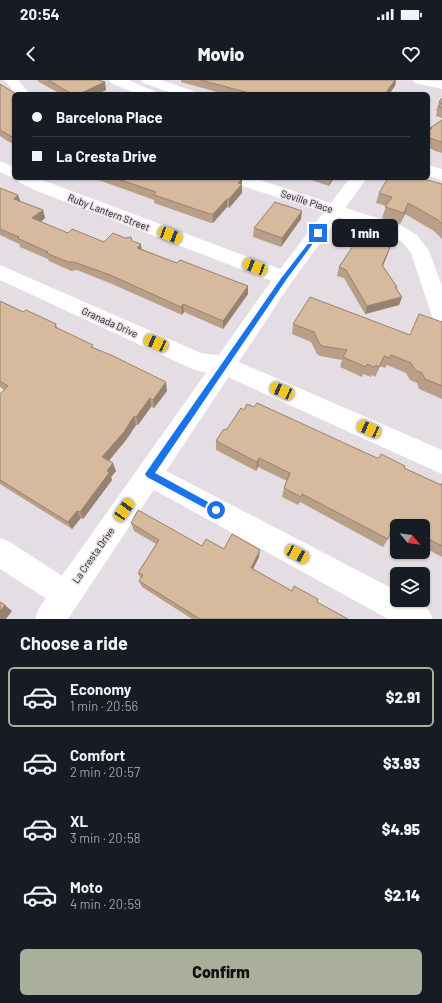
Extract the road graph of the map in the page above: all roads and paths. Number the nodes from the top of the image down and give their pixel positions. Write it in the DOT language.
graph roads {
  1 [pos="11,80"];
  2 [pos="116,80"];
  3 [pos="148,80"];
  4 [pos="418,82"];
  5 [pos="442,85"];
  6 [pos="20,92"];
  7 [pos="144,92"];
  8 [pos="182,92"];
  9 [pos="0,166"];
  10 [pos="430,171"];
  11 [pos="12,172"];
  12 [pos="442,175"];
  13 [pos="28,180"];
  14 [pos="242,180"];
  15 [pos="358,180"];
  16 [pos="335,210"];
  17 [pos="0,272"];
  18 [pos="284,278"];
  19 [pos="442,316"];
  20 [pos="224,365"];
  21 [pos="442,462"];
  22 [pos="149,474"];
  23 [pos="0,552"];
  24 [pos="66,595"];
  25 [pos="50,619"];
  26 [pos="418,619"];
  1 -- 6 [label="street"];
  2 -- 7 [label="street"];
  3 -- 8 [label="street"];
  4 -- 5 [label="street"];
  9 -- 11 [label="street"];
  10 -- 12 [label="street"];
  13 -- 18 [label="street, Ruby Lantern Street"];
  14 -- 16 [label="street, Seville Place"];
  15 -- 16 [label="street, La Cresta Drive"];
  16 -- 18 [label="street, La Cresta Drive"];
  16 -- 19 [label="street, Seville Place"];
  17 -- 20 [label="street, Granada Drive"];
  18 -- 20 [label="street, La Cresta Drive"];
  20 -- 21 [label="street, Granada Drive"];
  20 -- 22 [label="street, La Cresta Drive"];
  22 -- 24 [label="street, La Cresta Drive"];
  22 -- 26 [label="street"];
  23 -- 24 [label="street"];
  24 -- 25 [label="street, La Cresta Drive"];
}
